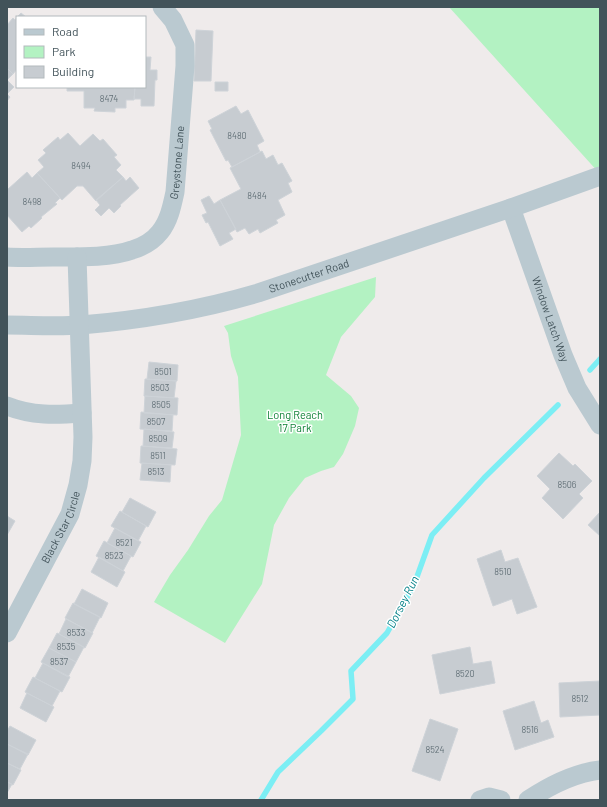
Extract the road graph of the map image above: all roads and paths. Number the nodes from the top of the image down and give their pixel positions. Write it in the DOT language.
graph roads {
  1 [pos="162,7"];
  2 [pos="600,176"];
  3 [pos="511,208"];
  4 [pos="7,257"];
  5 [pos="77,257"];
  6 [pos="7,325"];
  7 [pos="80,325"];
  8 [pos="7,406"];
  9 [pos="82,413"];
  10 [pos="600,425"];
  11 [pos="7,633"];
  12 [pos="600,770"];
  13 [pos="480,800"];
  14 [pos="501,800"];
  15 [pos="528,800"];
  1 -- 5 [label="street, Greystone Lane"];
  2 -- 3 [label="street, Stonecutter Road"];
  3 -- 7 [label="street, Stonecutter Road"];
  3 -- 10 [label="street, Window Latch Way"];
  4 -- 5 [label="street, Greystone Lane"];
  5 -- 7 [label="street"];
  6 -- 7 [label="street, Stonecutter Road"];
  7 -- 9 [label="street, Black Star Circle"];
  8 -- 9 [label="street"];
  9 -- 11 [label="street, Black Star Circle"];
  12 -- 15 [label="street"];
  13 -- 14 [label="street"];
}
